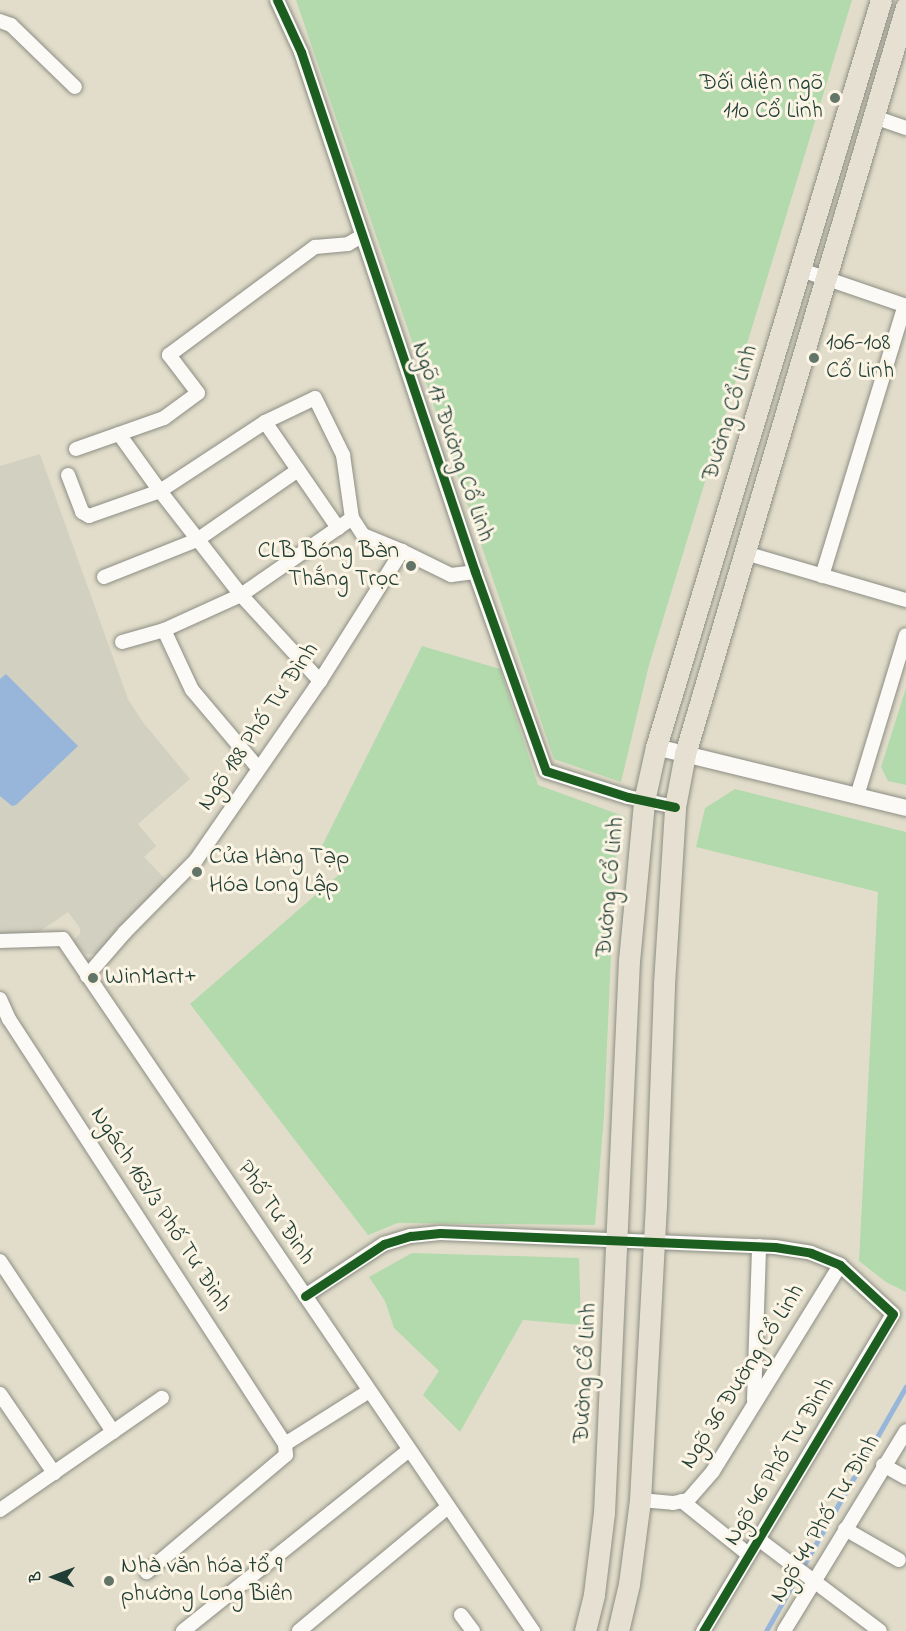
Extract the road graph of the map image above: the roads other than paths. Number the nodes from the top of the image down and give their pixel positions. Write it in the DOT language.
graph roads {
  1 [pos="277,0"];
  2 [pos="881,0"];
  3 [pos="906,7"];
  4 [pos="0,21"];
  5 [pos="75,87"];
  6 [pos="874,117"];
  7 [pos="906,128"];
  8 [pos="362,236"];
  9 [pos="801,270"];
  10 [pos="827,279"];
  11 [pos="906,305"];
  12 [pos="265,422"];
  13 [pos="119,434"];
  14 [pos="76,449"];
  15 [pos="298,470"];
  16 [pos="68,475"];
  17 [pos="160,491"];
  18 [pos="352,518"];
  19 [pos="338,528"];
  20 [pos="197,540"];
  21 [pos="402,551"];
  22 [pos="745,553"];
  23 [pos="475,572"];
  24 [pos="822,576"];
  25 [pos="104,577"];
  26 [pos="241,595"];
  27 [pos="906,600"];
  28 [pos="164,630"];
  29 [pos="906,634"];
  30 [pos="122,642"];
  31 [pos="320,681"];
  32 [pos="656,747"];
  33 [pos="685,754"];
  34 [pos="258,768"];
  35 [pos="857,796"];
  36 [pos="644,801"];
  37 [pos="675,807"];
  38 [pos="906,808"];
  39 [pos="0,942"];
  40 [pos="87,976"];
  41 [pos="0,999"];
  42 [pos="618,1239"];
  43 [pos="654,1241"];
  44 [pos="759,1246"];
  45 [pos="0,1261"];
  46 [pos="840,1265"];
  47 [pos="305,1296"];
  48 [pos="369,1391"];
  49 [pos="0,1394"];
  50 [pos="162,1398"];
  51 [pos="754,1402"];
  52 [pos="906,1431"];
  53 [pos="112,1432"];
  54 [pos="285,1444"];
  55 [pos="409,1450"];
  56 [pos="883,1465"];
  57 [pos="54,1473"];
  58 [pos="906,1478"];
  59 [pos="640,1500"];
  60 [pos="682,1501"];
  61 [pos="448,1507"];
  62 [pos="0,1510"];
  63 [pos="845,1529"];
  64 [pos="757,1538"];
  65 [pos="748,1554"];
  66 [pos="899,1560"];
  67 [pos="147,1572"];
  68 [pos="811,1578"];
  69 [pos="461,1615"];
  70 [pos="786,1630"];
  71 [pos="183,1631"];
  72 [pos="299,1631"];
  73 [pos="473,1631"];
  74 [pos="533,1631"];
  75 [pos="585,1631"];
  76 [pos="618,1631"];
  77 [pos="704,1631"];
  78 [pos="880,1631"];
  1 -- 8 [label="street, Ngõ 17 Đường Cổ Linh"];
  2 -- 9 [label="main road, Đường Cổ Linh"];
  3 -- 6 [label="main road"];
  4 -- 5 [label="street"];
  6 -- 7 [label="street"];
  6 -- 10 [label="main road"];
  8 -- 13 [label="street"];
  8 -- 23 [label="street, Ngõ 17 Đường Cổ Linh"];
  9 -- 10 [label="street"];
  9 -- 32 [label="main road, Đường Cổ Linh"];
  10 -- 11 [label="street"];
  10 -- 22 [label="main road"];
  11 -- 24 [label="street"];
  12 -- 15 [label="street"];
  12 -- 17 [label="street"];
  12 -- 18 [label="street"];
  13 -- 14 [label="street"];
  13 -- 17 [label="street"];
  15 -- 19 [label="street"];
  15 -- 20 [label="street"];
  16 -- 17 [label="street"];
  17 -- 20 [label="street"];
  18 -- 19 [label="street"];
  18 -- 21 [label="street"];
  19 -- 26 [label="street"];
  20 -- 25 [label="street"];
  20 -- 26 [label="street"];
  21 -- 23 [label="street"];
  21 -- 31 [label="street, Ngõ 188 Phố Tư Đình"];
  22 -- 24 [label="street"];
  22 -- 33 [label="main road"];
  23 -- 36 [label="street, Ngõ 17 Đường Cổ Linh"];
  24 -- 27 [label="street"];
  26 -- 28 [label="street"];
  26 -- 31 [label="street"];
  28 -- 30 [label="street"];
  28 -- 34 [label="street"];
  29 -- 35 [label="street"];
  31 -- 34 [label="street, Ngõ 188 Phố Tư Đình"];
  32 -- 33 [label="street"];
  32 -- 36 [label="main road, Đường Cổ Linh"];
  33 -- 35 [label="street"];
  33 -- 37 [label="main road"];
  34 -- 40 [label="street, Ngõ 188 Phố Tư Đình"];
  35 -- 38 [label="street"];
  36 -- 37 [label="street, Ngõ 17 Đường Cổ Linh"];
  36 -- 42 [label="main road, Đường Cổ Linh"];
  37 -- 43 [label="main road"];
  39 -- 40 [label="street, Phố Tư Đình"];
  40 -- 47 [label="street, Phố Tư Đình"];
  41 -- 54 [label="street, Ngách 163/3 Phố Tư Đình"];
  42 -- 43 [label="street"];
  42 -- 47 [label="street"];
  42 -- 75 [label="main road, Đường Cổ Linh"];
  43 -- 44 [label="street"];
  43 -- 59 [label="main road"];
  44 -- 46 [label="street"];
  44 -- 51 [label="street"];
  45 -- 53 [label="street"];
  46 -- 51 [label="street, Ngõ 36 Đường Cổ Linh"];
  46 -- 64 [label="street, Ngõ 46 Phố Tư Đình"];
  47 -- 48 [label="street, Phố Tư Đình"];
  48 -- 54 [label="street"];
  48 -- 55 [label="street, Phố Tư Đình"];
  49 -- 57 [label="street"];
  50 -- 53 [label="street"];
  51 -- 60 [label="street, Ngõ 36 Đường Cổ Linh"];
  52 -- 56 [label="street, Ngõ 44 Phố Tư Đình"];
  53 -- 57 [label="street"];
  54 -- 67 [label="street"];
  55 -- 61 [label="street, Phố Tư Đình"];
  55 -- 71 [label="street"];
  56 -- 58 [label="street"];
  56 -- 63 [label="street, Ngõ 44 Phố Tư Đình"];
  57 -- 62 [label="street"];
  59 -- 60 [label="street, Ngõ 36 Đường Cổ Linh"];
  59 -- 76 [label="main road"];
  60 -- 65 [label="street"];
  61 -- 72 [label="street"];
  61 -- 74 [label="street, Phố Tư Đình"];
  63 -- 66 [label="street"];
  63 -- 68 [label="street, Ngõ 44 Phố Tư Đình"];
  64 -- 65 [label="street, Ngõ 46 Phố Tư Đình"];
  64 -- 68 [label="street"];
  65 -- 77 [label="street, Ngõ 46 Phố Tư Đình"];
  68 -- 70 [label="street, Ngõ 44 Phố Tư Đình"];
  68 -- 78 [label="street"];
  69 -- 73 [label="street"];
}
